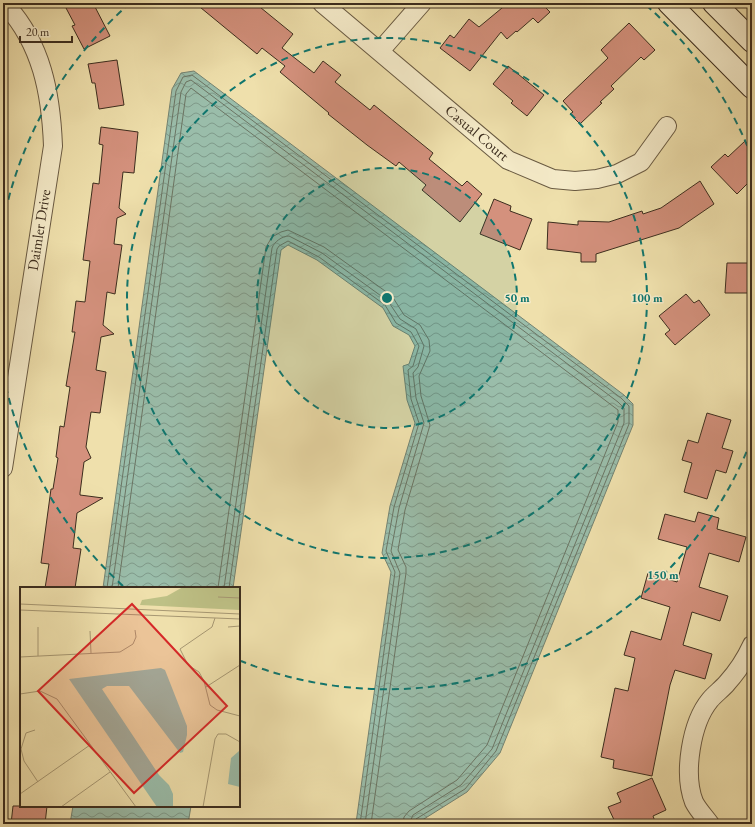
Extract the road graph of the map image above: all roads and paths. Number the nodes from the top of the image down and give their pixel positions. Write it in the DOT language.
graph roads {
  1 [pos="4,3"];
  2 [pos="322,3"];
  3 [pos="422,3"];
  4 [pos="669,3"];
  5 [pos="714,3"];
  6 [pos="752,41"];
  7 [pos="380,51"];
  8 [pos="752,87"];
  9 [pos="667,126"];
  10 [pos="4,443"];
  11 [pos="3,468"];
  12 [pos="750,655"];
  13 [pos="710,824"];
  1 -- 10 [label="street, Daimler Drive"];
  2 -- 7 [label="street, Casual Court"];
  3 -- 7 [label="street"];
  4 -- 8 [label="main road"];
  5 -- 6 [label="main road"];
  7 -- 9 [label="street, Casual Court"];
  10 -- 11 [label="street, Daimler Drive"];
  12 -- 13 [label="street"];
}
